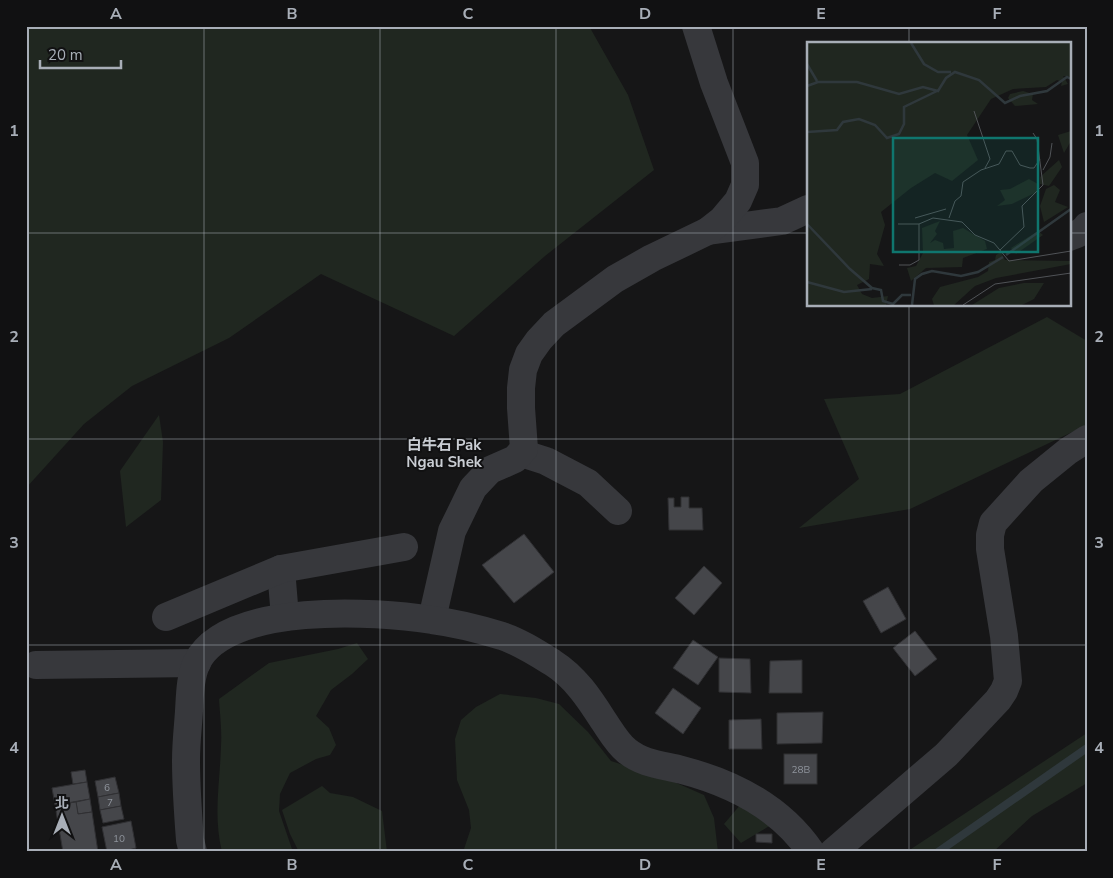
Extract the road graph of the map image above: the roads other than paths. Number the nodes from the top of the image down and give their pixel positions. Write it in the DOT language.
graph roads {
  1 [pos="696,26"];
  2 [pos="807,210"];
  3 [pos="1087,226"];
  4 [pos="708,231"];
  5 [pos="1070,237"];
  6 [pos="1087,439"];
  7 [pos="521,454"];
  8 [pos="618,512"];
  9 [pos="404,546"];
  10 [pos="281,569"];
  11 [pos="166,617"];
  12 [pos="285,617"];
  13 [pos="432,619"];
  14 [pos="197,662"];
  15 [pos="36,665"];
  16 [pos="193,852"];
  17 [pos="811,852"];
  18 [pos="832,852"];
  1 -- 4 [label="street"];
  2 -- 4 [label="street"];
  3 -- 5 [label="street"];
  4 -- 7 [label="street"];
  6 -- 18 [label="street"];
  7 -- 8 [label="street"];
  7 -- 13 [label="street"];
  9 -- 10 [label="street"];
  10 -- 11 [label="street"];
  10 -- 12 [label="street"];
  12 -- 13 [label="street"];
  12 -- 14 [label="street"];
  13 -- 17 [label="street"];
  14 -- 15 [label="street"];
  14 -- 16 [label="street"];
}
